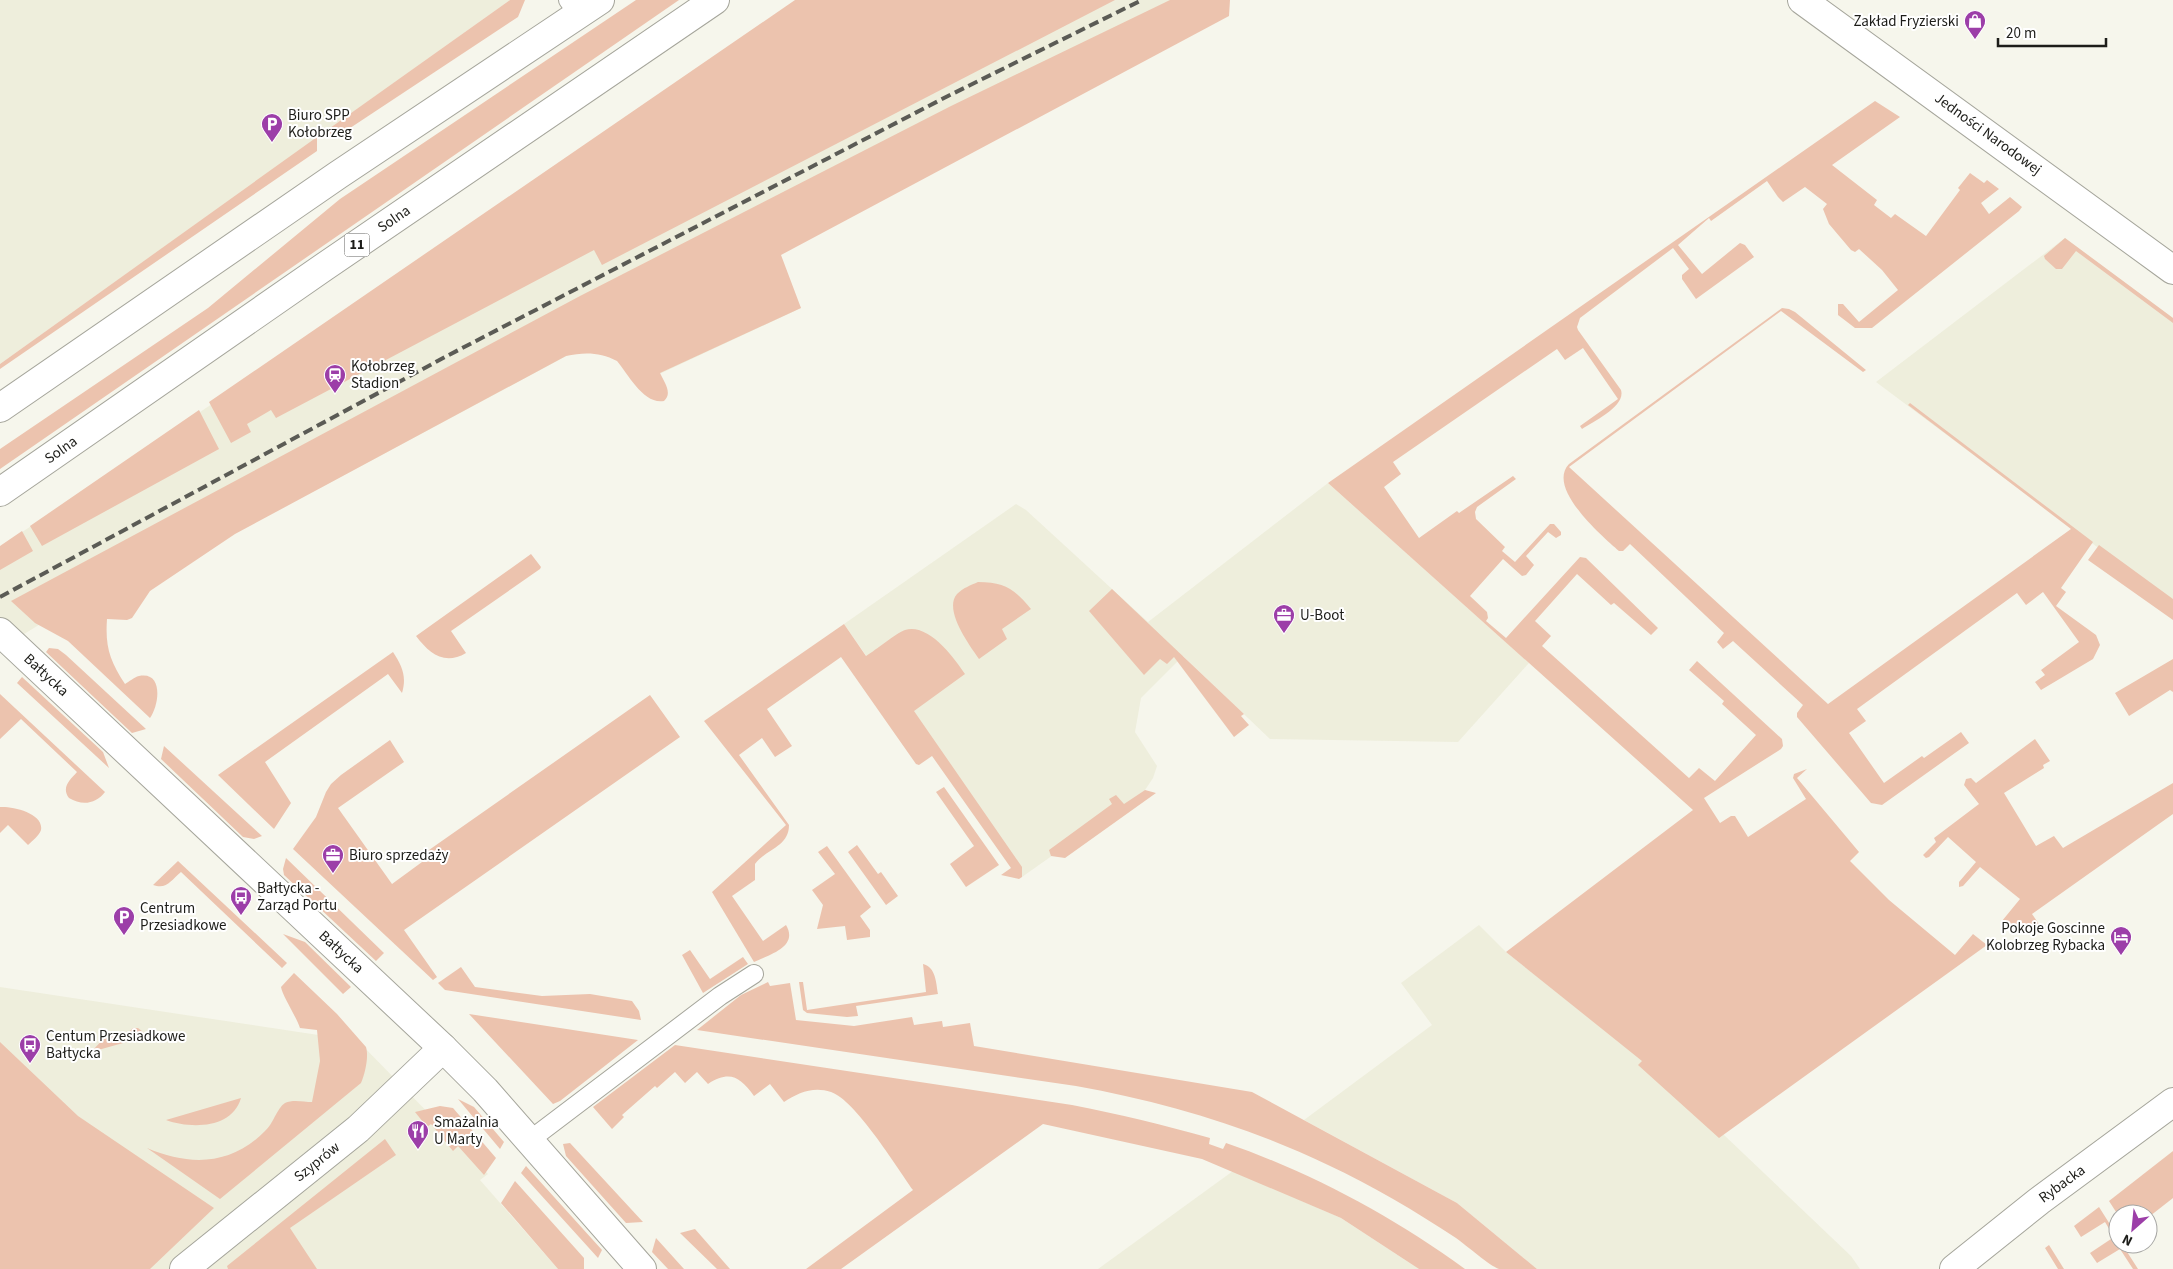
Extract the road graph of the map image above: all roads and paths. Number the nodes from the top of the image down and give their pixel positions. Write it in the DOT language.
graph roads {
  1 [pos="715,0"];
  2 [pos="1802,0"];
  3 [pos="582,5"];
  4 [pos="2173,270"];
  5 [pos="0,408"];
  6 [pos="0,492"];
  7 [pos="0,632"];
  8 [pos="754,974"];
  9 [pos="443,1048"];
  10 [pos="2173,1102"];
  11 [pos="530,1140"];
  12 [pos="184,1269"];
  13 [pos="642,1269"];
  14 [pos="1954,1269"];
  1 -- 6 [label="street, Solna / 11"];
  2 -- 4 [label="street, Jedności Narodowej"];
  3 -- 5 [label="street"];
  7 -- 9 [label="street, Bałtycka"];
  8 -- 11 [label="lane"];
  9 -- 11 [label="street, Bałtycka"];
  9 -- 12 [label="street, Szyprów"];
  10 -- 14 [label="street, Rybacka"];
  11 -- 13 [label="street, Bałtycka"];
}
